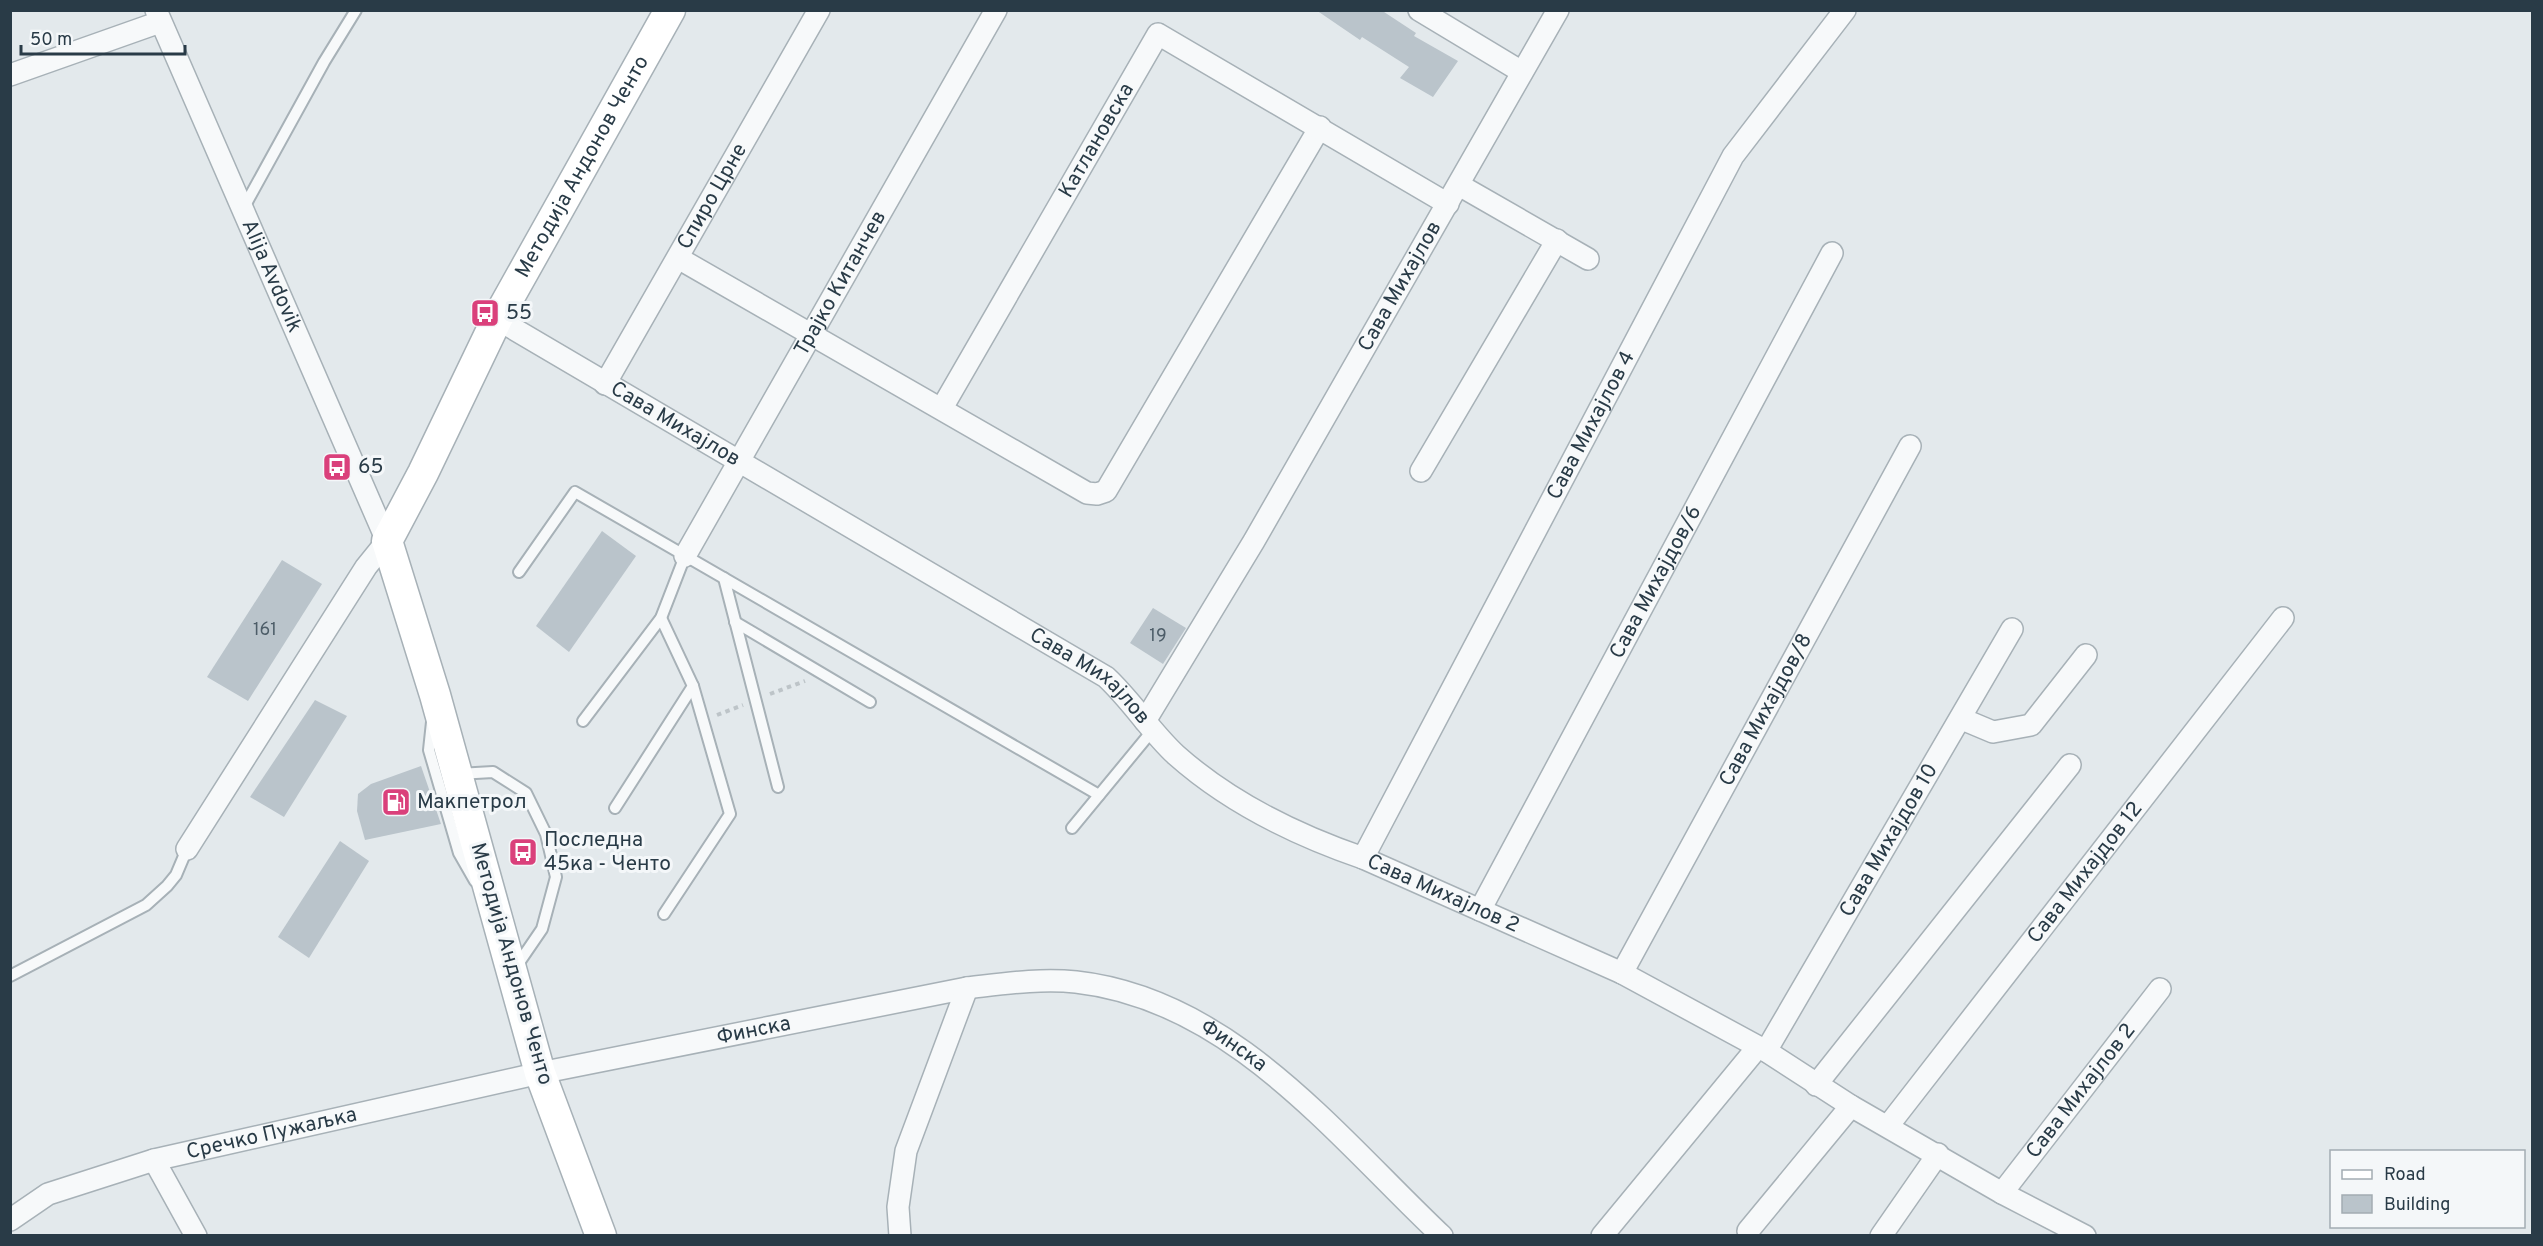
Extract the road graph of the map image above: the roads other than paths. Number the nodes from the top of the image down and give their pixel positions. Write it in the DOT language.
graph roads {
  1 [pos="356,10"];
  2 [pos="670,10"];
  3 [pos="819,10"];
  4 [pos="996,10"];
  5 [pos="1419,10"];
  6 [pos="1558,10"];
  7 [pos="1845,10"];
  8 [pos="158,16"];
  9 [pos="1522,72"];
  10 [pos="10,75"];
  11 [pos="1320,127"];
  12 [pos="1459,185"];
  13 [pos="1448,204"];
  14 [pos="243,209"];
  15 [pos="1557,240"];
  16 [pos="1832,254"];
  17 [pos="678,258"];
  18 [pos="1588,259"];
  19 [pos="497,319"];
  20 [pos="812,336"];
  21 [pos="605,384"];
  22 [pos="942,408"];
  23 [pos="1910,446"];
  24 [pos="738,460"];
  25 [pos="1421,471"];
  26 [pos="387,541"];
  27 [pos="685,556"];
  28 [pos="519,572"];
  29 [pos="724,578"];
  30 [pos="661,618"];
  31 [pos="2283,618"];
  32 [pos="735,622"];
  33 [pos="2013,629"];
  34 [pos="2086,655"];
  35 [pos="693,686"];
  36 [pos="435,695"];
  37 [pos="870,702"];
  38 [pos="1962,719"];
  39 [pos="583,722"];
  40 [pos="1149,726"];
  41 [pos="2070,765"];
  42 [pos="457,774"];
  43 [pos="778,787"];
  44 [pos="1099,795"];
  45 [pos="615,808"];
  46 [pos="1072,828"];
  47 [pos="187,849"];
  48 [pos="1364,858"];
  49 [pos="1480,910"];
  50 [pos="494,914"];
  51 [pos="664,914"];
  52 [pos="513,972"];
  53 [pos="1622,973"];
  54 [pos="10,976"];
  55 [pos="967,988"];
  56 [pos="2160,989"];
  57 [pos="1762,1050"];
  58 [pos="540,1073"];
  59 [pos="1816,1085"];
  60 [pos="1851,1106"];
  61 [pos="1888,1126"];
  62 [pos="1938,1154"];
  63 [pos="154,1160"];
  64 [pos="2002,1193"];
  65 [pos="10,1220"];
  66 [pos="1748,1231"];
  67 [pos="196,1236"];
  68 [pos="601,1236"];
  69 [pos="900,1236"];
  70 [pos="1442,1236"];
  71 [pos="1602,1236"];
  72 [pos="1881,1236"];
  73 [pos="2085,1236"];
  1 -- 14 [label="lane"];
  2 -- 19 [label="main road, Методија Андонов Ченто"];
  3 -- 17 [label="street, Спиро Црне"];
  4 -- 20 [label="street, Трајко Китанчев"];
  5 -- 9 [label="street"];
  6 -- 9 [label="street, Сава Михајлов"];
  7 -- 48 [label="street, Сава Михајлов 4"];
  8 -- 10 [label="street"];
  8 -- 14 [label="street, Alija Avdovik"];
  9 -- 12 [label="street, Сава Михајлов"];
  11 -- 13 [label="street, Катлановска"];
  11 -- 22 [label="street"];
  11 -- 22 [label="street, Катлановска"];
  12 -- 13 [label="street, Сава Михајлов"];
  12 -- 15 [label="street"];
  13 -- 40 [label="street, Сава Михајлов"];
  14 -- 26 [label="street, Alija Avdovik"];
  15 -- 18 [label="street"];
  15 -- 25 [label="street"];
  16 -- 49 [label="street, Сава Михајдов/6"];
  17 -- 20 [label="street"];
  17 -- 21 [label="street, Спиро Црне"];
  19 -- 21 [label="street, Сава Михајлов"];
  19 -- 26 [label="main road, Методија Андонов Ченто"];
  20 -- 22 [label="street"];
  20 -- 24 [label="street, Трајко Китанчев"];
  21 -- 24 [label="street, Сава Михајлов"];
  23 -- 53 [label="street, Сава Михајдов/8"];
  24 -- 27 [label="street, Трајко Китанчев"];
  24 -- 40 [label="street, Сава Михајлов"];
  26 -- 36 [label="main road, Методија Андонов Ченто"];
  26 -- 47 [label="street"];
  27 -- 28 [label="lane"];
  27 -- 29 [label="lane"];
  27 -- 30 [label="lane"];
  29 -- 32 [label="lane"];
  29 -- 44 [label="lane"];
  30 -- 35 [label="lane"];
  30 -- 39 [label="lane"];
  31 -- 61 [label="street, Сава Михајдов 12"];
  32 -- 37 [label="lane"];
  32 -- 43 [label="lane"];
  33 -- 38 [label="street, Сава Михајдов 10"];
  34 -- 38 [label="street"];
  35 -- 45 [label="lane"];
  35 -- 51 [label="lane"];
  36 -- 42 [label="main road, Методија Андонов Ченто"];
  36 -- 50 [label="lane"];
  38 -- 57 [label="street, Сава Михајдов 10"];
  40 -- 44 [label="lane"];
  40 -- 48 [label="street, Сава Михајлов 2"];
  41 -- 59 [label="street"];
  42 -- 50 [label="main road, Методија Андонов Ченто"];
  42 -- 52 [label="lane"];
  44 -- 46 [label="lane"];
  47 -- 54 [label="lane"];
  48 -- 49 [label="street, Сава Михајлов 2"];
  49 -- 53 [label="street, Сава Михајлов 2"];
  50 -- 52 [label="main road, Методија Андонов Ченто"];
  52 -- 58 [label="main road, Методија Андонов Ченто"];
  53 -- 57 [label="street, Сава Михајлов 2"];
  55 -- 58 [label="street, Финска"];
  55 -- 69 [label="street"];
  55 -- 70 [label="street, Финска"];
  56 -- 64 [label="street, Сава Михајлов 2"];
  57 -- 59 [label="street, Сава Михајлов 2"];
  57 -- 71 [label="street"];
  58 -- 63 [label="street, Сречко Пужаљка"];
  58 -- 68 [label="main road, Методија Андонов Ченто"];
  59 -- 60 [label="street, Сава Михајлов 2"];
  60 -- 61 [label="street, Сава Михајлов 2"];
  60 -- 66 [label="street"];
  61 -- 62 [label="street, Сава Михајлов 2"];
  62 -- 64 [label="street, Сава Михајлов 2"];
  62 -- 72 [label="street"];
  63 -- 65 [label="street, Сречко Пужаљка"];
  63 -- 67 [label="street"];
  64 -- 73 [label="street, Сава Михајлов 2"];
}
